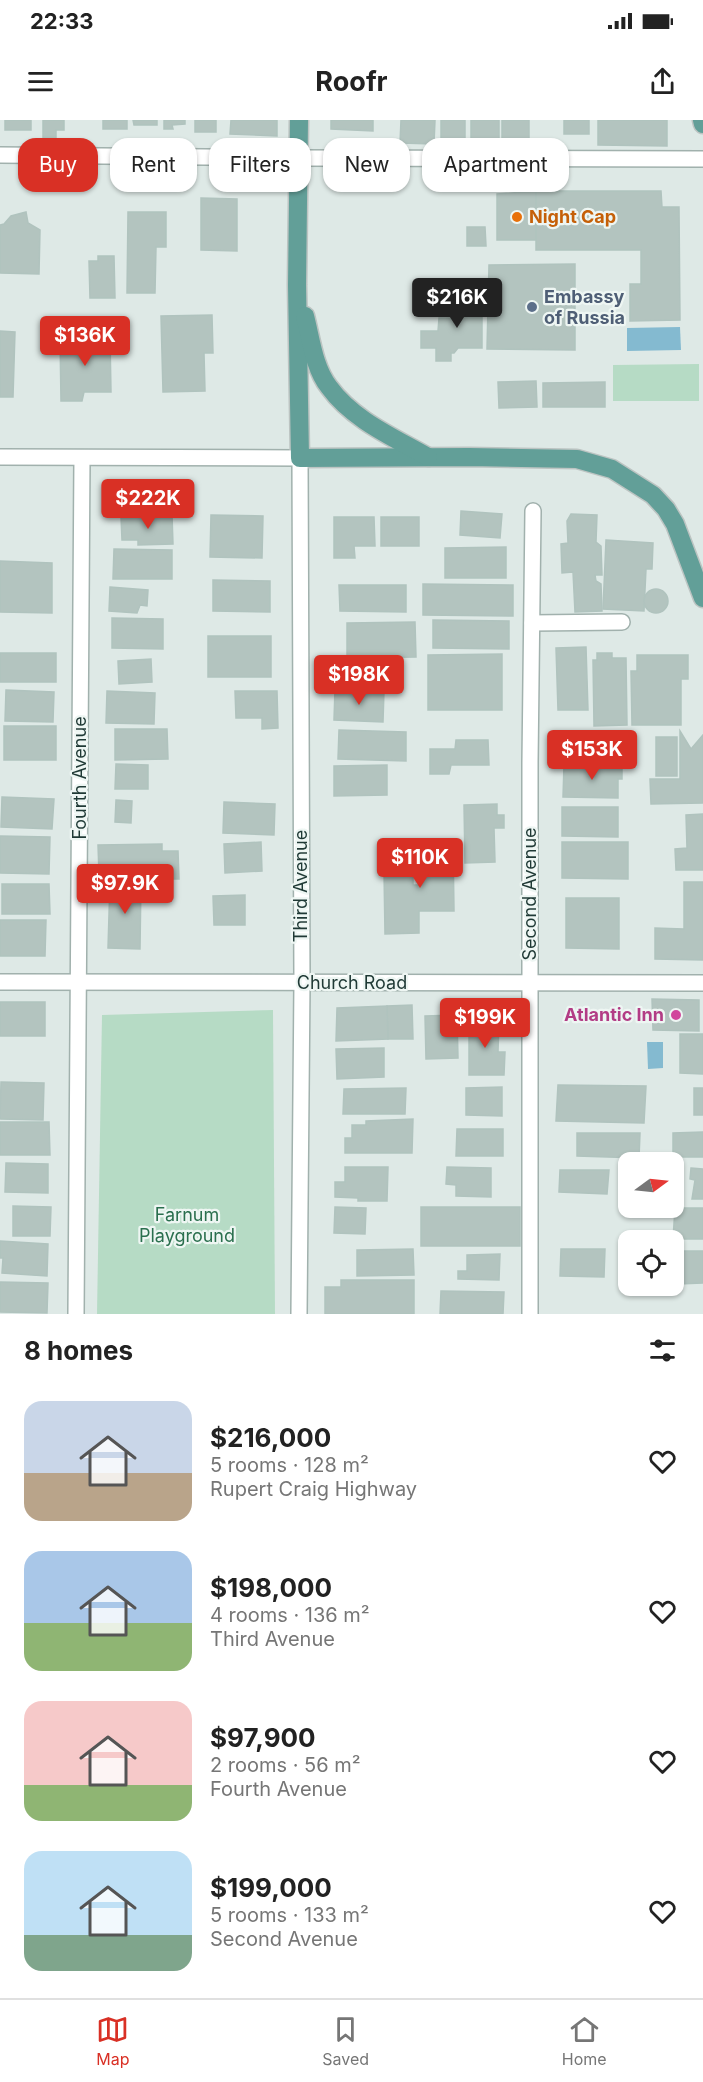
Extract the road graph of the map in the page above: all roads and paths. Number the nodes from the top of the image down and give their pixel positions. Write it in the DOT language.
graph roads {
  1 [pos="298,120"];
  2 [pos="298,138"];
  3 [pos="0,155"];
  4 [pos="209,157"];
  5 [pos="311,158"];
  6 [pos="703,159"];
  7 [pos="298,192"];
  8 [pos="297,285"];
  9 [pos="0,458"];
  10 [pos="82,458"];
  11 [pos="300,458"];
  12 [pos="430,458"];
  13 [pos="533,511"];
  14 [pos="703,598"];
  15 [pos="532,622"];
  16 [pos="622,622"];
  17 [pos="0,981"];
  18 [pos="78,982"];
  19 [pos="703,982"];
  20 [pos="302,983"];
  21 [pos="530,984"];
  22 [pos="76,1314"];
  23 [pos="299,1314"];
  24 [pos="530,1314"];
  1 -- 2 [label="main road"];
  3 -- 4 [label="street"];
  5 -- 6 [label="street"];
  7 -- 8 [label="main road"];
  8 -- 11 [label="main road"];
  8 -- 12 [label="main road"];
  9 -- 10 [label="street"];
  10 -- 11 [label="street"];
  10 -- 18 [label="street, Fourth Avenue"];
  11 -- 12 [label="main road"];
  11 -- 20 [label="street, Third Avenue"];
  12 -- 14 [label="main road"];
  13 -- 15 [label="street, Second Avenue"];
  15 -- 16 [label="street"];
  15 -- 21 [label="street, Second Avenue"];
  17 -- 18 [label="street, Church Road"];
  18 -- 20 [label="street, Church Road"];
  18 -- 22 [label="street, Fourth Avenue"];
  19 -- 21 [label="street, Church Road"];
  20 -- 21 [label="street, Church Road"];
  20 -- 23 [label="street, Third Avenue"];
  21 -- 24 [label="street, Second Avenue"];
}
